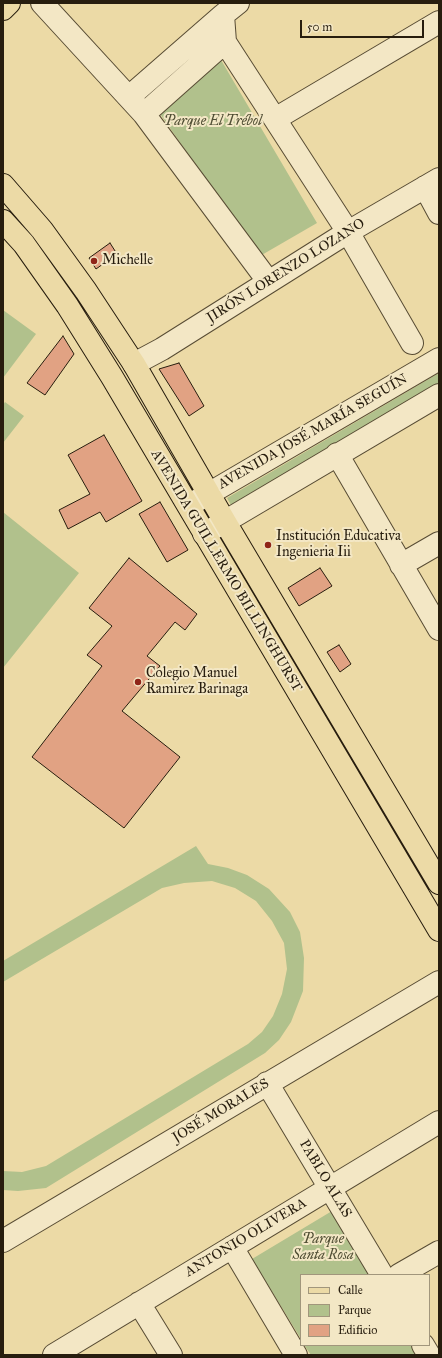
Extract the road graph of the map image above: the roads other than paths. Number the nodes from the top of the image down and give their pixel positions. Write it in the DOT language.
graph roads {
  1 [pos="9,3"];
  2 [pos="42,3"];
  3 [pos="3,9"];
  4 [pos="230,9"];
  5 [pos="439,22"];
  6 [pos="225,42"];
  7 [pos="129,97"];
  8 [pos="144,114"];
  9 [pos="275,119"];
  10 [pos="432,183"];
  11 [pos="3,186"];
  12 [pos="439,212"];
  13 [pos="3,221"];
  14 [pos="348,232"];
  15 [pos="268,281"];
  16 [pos="412,343"];
  17 [pos="439,359"];
  18 [pos="134,364"];
  19 [pos="439,395"];
  20 [pos="337,454"];
  21 [pos="209,494"];
  22 [pos="188,506"];
  23 [pos="225,522"];
  24 [pos="204,534"];
  25 [pos="439,543"];
  26 [pos="401,565"];
  27 [pos="439,629"];
  28 [pos="439,882"];
  29 [pos="439,930"];
  30 [pos="439,982"];
  31 [pos="267,1083"];
  32 [pos="439,1122"];
  33 [pos="330,1188"];
  34 [pos="3,1241"];
  35 [pos="232,1247"];
  36 [pos="439,1252"];
  37 [pos="381,1274"];
  38 [pos="401,1274"];
  39 [pos="139,1303"];
  40 [pos="424,1346"];
  41 [pos="54,1355"];
  42 [pos="170,1355"];
  43 [pos="296,1355"];
  44 [pos="429,1355"];
  1 -- 3 [label="main road"];
  2 -- 7 [label="street"];
  4 -- 6 [label="street"];
  4 -- 7 [label="street"];
  5 -- 9 [label="street"];
  6 -- 8 [label="street"];
  6 -- 9 [label="street"];
  7 -- 8 [label="street"];
  8 -- 15 [label="street"];
  9 -- 14 [label="street"];
  10 -- 12 [label="street"];
  10 -- 14 [label="street, JIRÓN LORENZO LOZANO"];
  11 -- 18 [label="main road, AVENIDA GUILLERMO BILLINGHURST"];
  13 -- 22 [label="main road, AVENIDA GUILLERMO BILLINGHURST"];
  14 -- 15 [label="street, JIRÓN LORENZO LOZANO"];
  14 -- 16 [label="street"];
  15 -- 18 [label="street, JIRÓN LORENZO LOZANO"];
  17 -- 21 [label="street, AVENIDA JOSÉ MARÍA SEGUÍN"];
  18 -- 21 [label="main road, AVENIDA GUILLERMO BILLINGHURST"];
  19 -- 20 [label="street"];
  20 -- 23 [label="street"];
  20 -- 26 [label="street"];
  21 -- 22 [label="street, AVENIDA JOSÉ MARÍA SEGUÍN"];
  21 -- 23 [label="main road, AVENIDA GUILLERMO BILLINGHURST"];
  22 -- 24 [label="main road, AVENIDA GUILLERMO BILLINGHURST"];
  23 -- 24 [label="street"];
  23 -- 28 [label="main road, AVENIDA GUILLERMO BILLINGHURST"];
  24 -- 29 [label="main road, AVENIDA GUILLERMO BILLINGHURST"];
  25 -- 26 [label="street"];
  26 -- 27 [label="street"];
  30 -- 31 [label="street, JOSÉ MORALES"];
  31 -- 33 [label="street, PABLO ALAS"];
  31 -- 34 [label="street, JOSÉ MORALES"];
  32 -- 33 [label="street, ANTONIO OLIVERA"];
  33 -- 35 [label="street, ANTONIO OLIVERA"];
  33 -- 37 [label="street, PABLO ALAS"];
  35 -- 39 [label="street, ANTONIO OLIVERA"];
  35 -- 43 [label="street"];
  36 -- 38 [label="street"];
  39 -- 41 [label="street, ANTONIO OLIVERA"];
  39 -- 42 [label="street"];
  40 -- 44 [label="street"];
}
